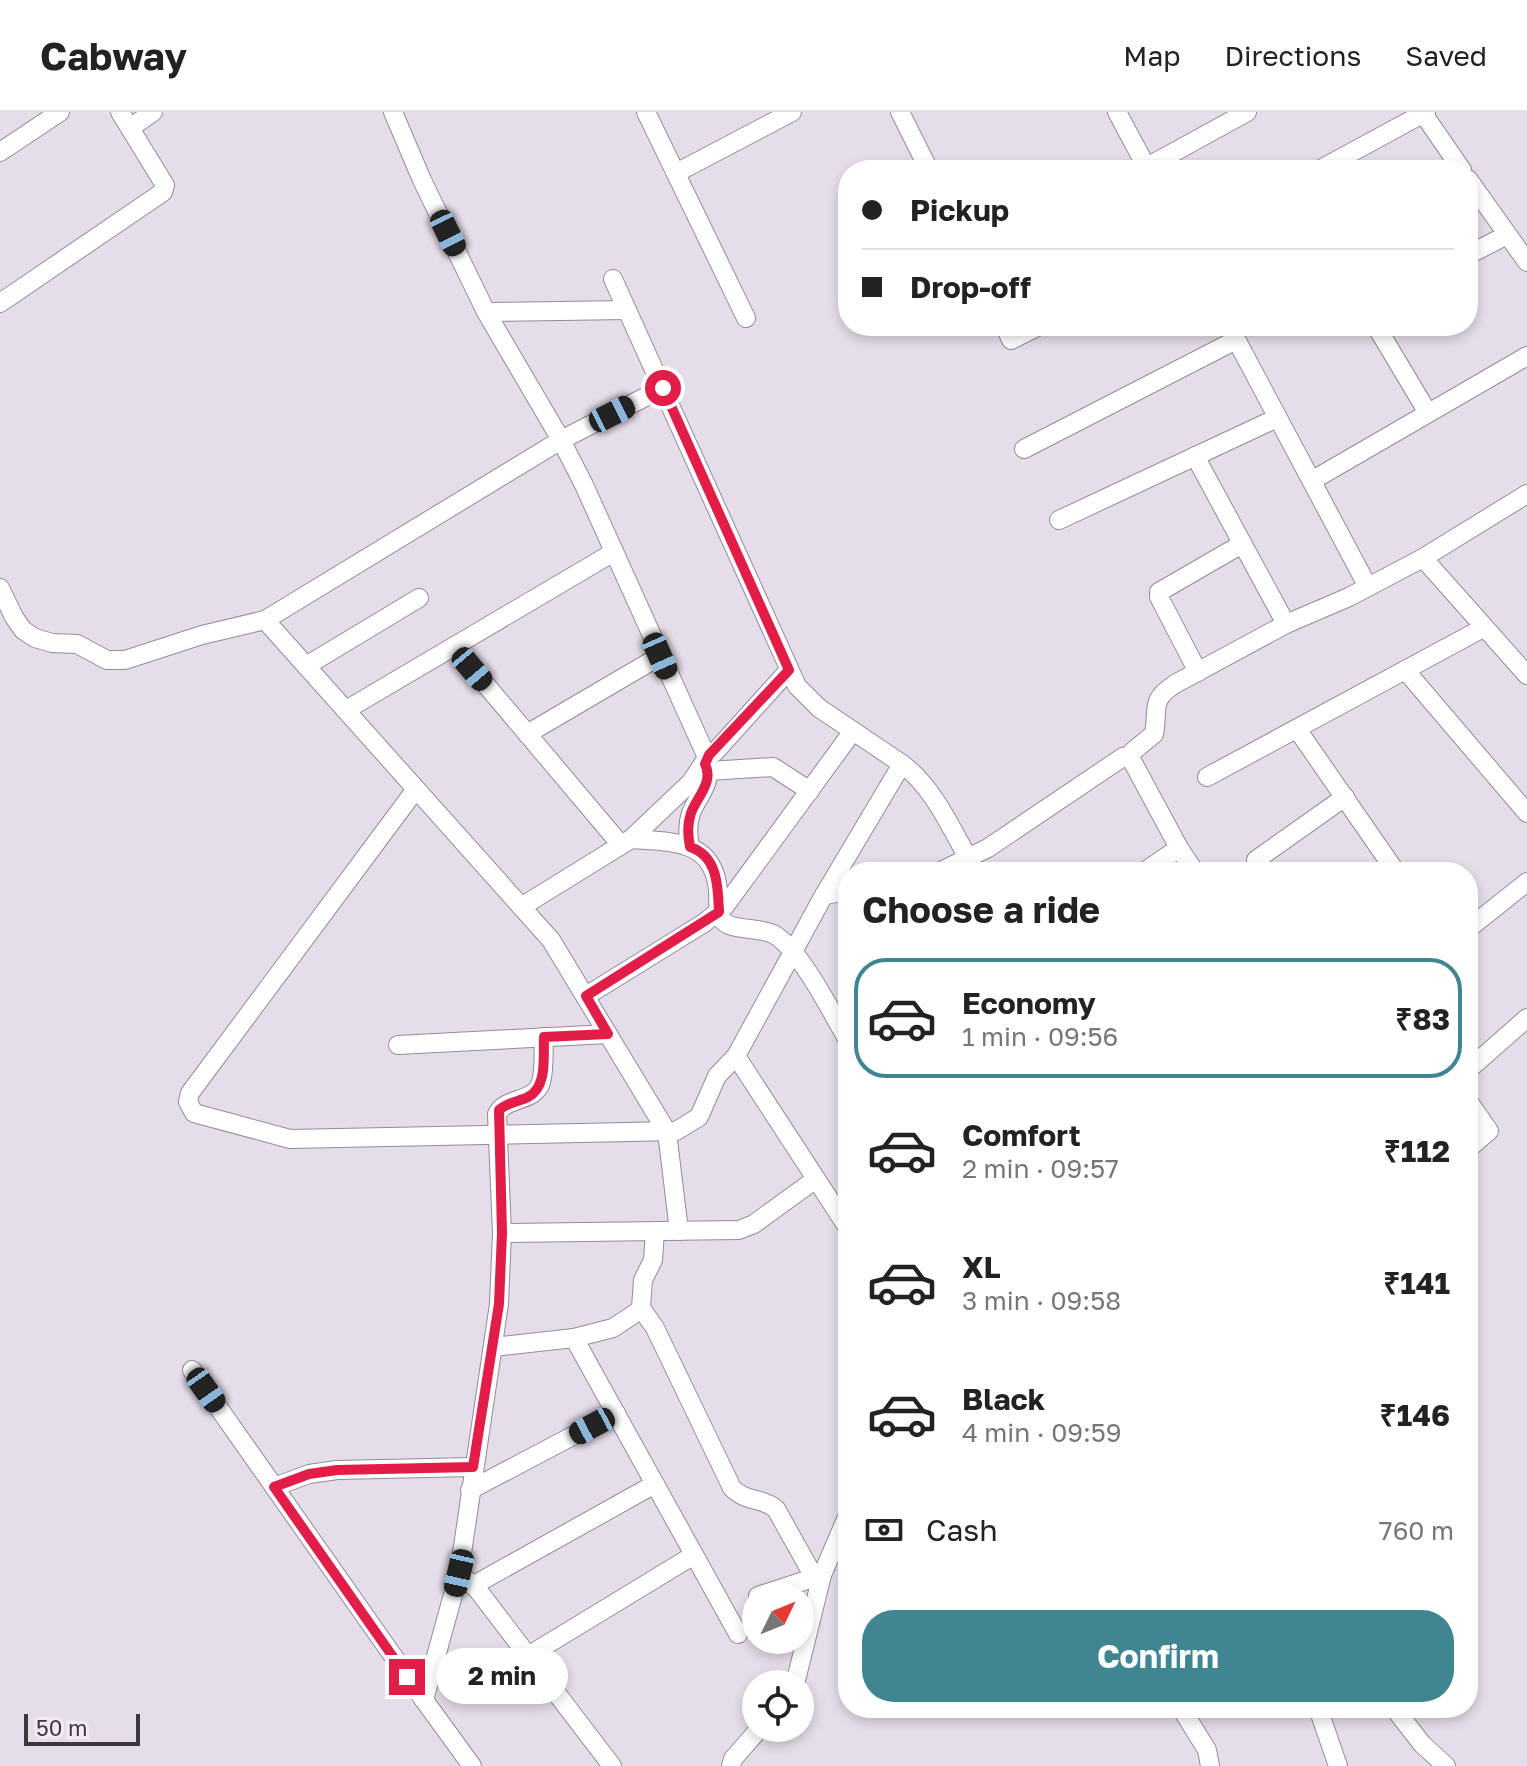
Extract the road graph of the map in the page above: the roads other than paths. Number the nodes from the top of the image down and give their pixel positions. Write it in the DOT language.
graph roads {
  1 [pos="60,112"];
  2 [pos="153,112"];
  3 [pos="393,112"];
  4 [pos="646,112"];
  5 [pos="792,112"];
  6 [pos="900,112"];
  7 [pos="1117,112"];
  8 [pos="1247,112"];
  9 [pos="1424,112"];
  10 [pos="125,120"];
  11 [pos="0,152"];
  12 [pos="924,160"];
  13 [pos="1143,160"];
  14 [pos="1157,160"];
  15 [pos="1337,160"];
  16 [pos="1455,160"];
  17 [pos="676,173"];
  18 [pos="1478,193"];
  19 [pos="1507,235"];
  20 [pos="1478,250"];
  21 [pos="1527,262"];
  22 [pos="613,279"];
  23 [pos="0,303"];
  24 [pos="627,310"];
  25 [pos="486,312"];
  26 [pos="746,318"];
  27 [pos="1227,336"];
  28 [pos="1234,336"];
  29 [pos="1382,336"];
  30 [pos="1527,356"];
  31 [pos="663,388"];
  32 [pos="1428,413"];
  33 [pos="1277,418"];
  34 [pos="561,440"];
  35 [pos="1024,449"];
  36 [pos="1195,456"];
  37 [pos="1313,480"];
  38 [pos="1523,505"];
  39 [pos="1059,520"];
  40 [pos="1242,544"];
  41 [pos="614,552"];
  42 [pos="1423,558"];
  43 [pos="1368,587"];
  44 [pos="0,588"];
  45 [pos="419,598"];
  46 [pos="265,620"];
  47 [pos="1286,624"];
  48 [pos="1483,628"];
  49 [pos="454,647"];
  50 [pos="660,656"];
  51 [pos="306,666"];
  52 [pos="789,670"];
  53 [pos="1406,671"];
  54 [pos="1198,672"];
  55 [pos="1527,675"];
  56 [pos="346,710"];
  57 [pos="1297,729"];
  58 [pos="853,731"];
  59 [pos="527,734"];
  60 [pos="1131,755"];
  61 [pos="708,763"];
  62 [pos="902,764"];
  63 [pos="1207,777"];
  64 [pos="416,789"];
  65 [pos="810,791"];
  66 [pos="1345,797"];
  67 [pos="1527,813"];
  68 [pos="626,842"];
  69 [pos="690,847"];
  70 [pos="1179,848"];
  71 [pos="968,858"];
  72 [pos="1256,860"];
  73 [pos="844,862"];
  74 [pos="960,862"];
  75 [pos="1159,862"];
  76 [pos="1188,862"];
  77 [pos="1388,862"];
  78 [pos="838,871"];
  79 [pos="1527,882"];
  80 [pos="838,893"];
  81 [pos="824,895"];
  82 [pos="521,907"];
  83 [pos="719,912"];
  84 [pos="1478,921"];
  85 [pos="794,951"];
  86 [pos="586,996"];
  87 [pos="1527,1018"];
  88 [pos="838,1024"];
  89 [pos="608,1034"];
  90 [pos="544,1037"];
  91 [pos="398,1045"];
  92 [pos="736,1056"];
  93 [pos="1478,1061"];
  94 [pos="1478,1115"];
  95 [pos="667,1132"];
  96 [pos="498,1135"];
  97 [pos="1478,1140"];
  98 [pos="816,1179"];
  99 [pos="838,1213"];
  100 [pos="655,1231"];
  101 [pos="679,1231"];
  102 [pos="502,1233"];
  103 [pos="641,1308"];
  104 [pos="574,1338"];
  105 [pos="493,1347"];
  106 [pos="192,1370"];
  107 [pos="616,1413"];
  108 [pos="473,1467"];
  109 [pos="655,1484"];
  110 [pos="274,1487"];
  111 [pos="470,1490"];
  112 [pos="838,1535"];
  113 [pos="694,1555"];
  114 [pos="818,1576"];
  115 [pos="466,1579"];
  116 [pos="800,1582"];
  117 [pos="742,1603"];
  118 [pos="725,1611"];
  119 [pos="738,1634"];
  120 [pos="528,1656"];
  121 [pos="798,1670"];
  122 [pos="432,1674"];
  123 [pos="424,1700"];
  124 [pos="1187,1718"];
  125 [pos="1321,1718"];
  126 [pos="1402,1718"];
  127 [pos="748,1742"];
  128 [pos="472,1766"];
  129 [pos="612,1766"];
  130 [pos="731,1766"];
  131 [pos="1210,1766"];
  132 [pos="1338,1766"];
  133 [pos="1446,1766"];
  1 -- 11 [label="street"];
  2 -- 10 [label="street"];
  3 -- 25 [label="street"];
  4 -- 17 [label="street"];
  5 -- 17 [label="street"];
  6 -- 12 [label="street"];
  7 -- 13 [label="street"];
  8 -- 14 [label="street"];
  9 -- 15 [label="street"];
  9 -- 16 [label="street"];
  10 -- 23 [label="street"];
  17 -- 26 [label="street"];
  18 -- 19 [label="street"];
  19 -- 20 [label="street"];
  19 -- 21 [label="street"];
  22 -- 24 [label="street"];
  24 -- 25 [label="street"];
  24 -- 31 [label="street"];
  25 -- 34 [label="street"];
  27 -- 35 [label="street"];
  28 -- 33 [label="street"];
  29 -- 32 [label="street"];
  30 -- 32 [label="street"];
  31 -- 34 [label="street"];
  31 -- 52 [label="street"];
  32 -- 37 [label="street"];
  33 -- 36 [label="street"];
  33 -- 37 [label="street"];
  34 -- 41 [label="street"];
  34 -- 46 [label="street"];
  36 -- 39 [label="street"];
  36 -- 40 [label="street"];
  37 -- 43 [label="street"];
  38 -- 42 [label="street"];
  40 -- 47 [label="street"];
  40 -- 54 [label="street"];
  41 -- 49 [label="street"];
  41 -- 50 [label="street"];
  42 -- 43 [label="street"];
  42 -- 48 [label="street"];
  43 -- 47 [label="street"];
  44 -- 46 [label="street"];
  45 -- 51 [label="street"];
  46 -- 51 [label="street"];
  47 -- 54 [label="street"];
  48 -- 53 [label="street"];
  48 -- 55 [label="street"];
  49 -- 56 [label="street"];
  49 -- 59 [label="street"];
  50 -- 59 [label="street"];
  50 -- 61 [label="street"];
  51 -- 56 [label="street"];
  52 -- 58 [label="street"];
  52 -- 61 [label="street"];
  53 -- 57 [label="street"];
  53 -- 67 [label="street"];
  54 -- 60 [label="street"];
  56 -- 64 [label="street"];
  57 -- 63 [label="street"];
  57 -- 66 [label="street"];
  58 -- 62 [label="street"];
  58 -- 65 [label="street"];
  59 -- 68 [label="street"];
  60 -- 70 [label="street"];
  60 -- 71 [label="street"];
  61 -- 65 [label="street"];
  61 -- 68 [label="street"];
  61 -- 69 [label="street"];
  62 -- 71 [label="street"];
  62 -- 73 [label="street"];
  64 -- 82 [label="street"];
  64 -- 96 [label="street"];
  65 -- 83 [label="street"];
  66 -- 72 [label="street"];
  66 -- 77 [label="street"];
  68 -- 69 [label="street"];
  68 -- 82 [label="street"];
  69 -- 83 [label="street"];
  70 -- 75 [label="street"];
  70 -- 76 [label="street"];
  71 -- 74 [label="street"];
  78 -- 81 [label="street"];
  79 -- 84 [label="street"];
  80 -- 81 [label="street"];
  81 -- 85 [label="street"];
  82 -- 86 [label="street"];
  83 -- 85 [label="street"];
  83 -- 86 [label="street"];
  85 -- 88 [label="street"];
  85 -- 92 [label="street"];
  86 -- 89 [label="street"];
  87 -- 93 [label="street"];
  89 -- 90 [label="street"];
  89 -- 95 [label="street"];
  90 -- 91 [label="street"];
  90 -- 96 [label="street"];
  92 -- 95 [label="street"];
  92 -- 98 [label="street"];
  94 -- 97 [label="street"];
  95 -- 96 [label="street"];
  95 -- 101 [label="street"];
  96 -- 102 [label="street"];
  98 -- 99 [label="street"];
  98 -- 101 [label="street"];
  100 -- 101 [label="street"];
  100 -- 102 [label="street"];
  100 -- 103 [label="street"];
  102 -- 105 [label="street"];
  103 -- 104 [label="street"];
  103 -- 114 [label="street"];
  104 -- 105 [label="street"];
  104 -- 107 [label="street"];
  105 -- 108 [label="street"];
  106 -- 110 [label="street"];
  107 -- 109 [label="street"];
  107 -- 111 [label="street"];
  108 -- 110 [label="street"];
  108 -- 111 [label="street"];
  109 -- 113 [label="street"];
  109 -- 115 [label="street"];
  110 -- 123 [label="street"];
  111 -- 115 [label="street"];
  112 -- 114 [label="street"];
  113 -- 118 [label="street"];
  113 -- 120 [label="street"];
  114 -- 116 [label="street"];
  114 -- 121 [label="street"];
  115 -- 120 [label="street"];
  115 -- 122 [label="street"];
  117 -- 118 [label="street"];
  118 -- 119 [label="street"];
  120 -- 122 [label="street"];
  120 -- 129 [label="street"];
  122 -- 123 [label="street"];
  123 -- 128 [label="street"];
  124 -- 131 [label="street"];
  125 -- 132 [label="street"];
  126 -- 133 [label="street"];
  127 -- 130 [label="street"];
}
